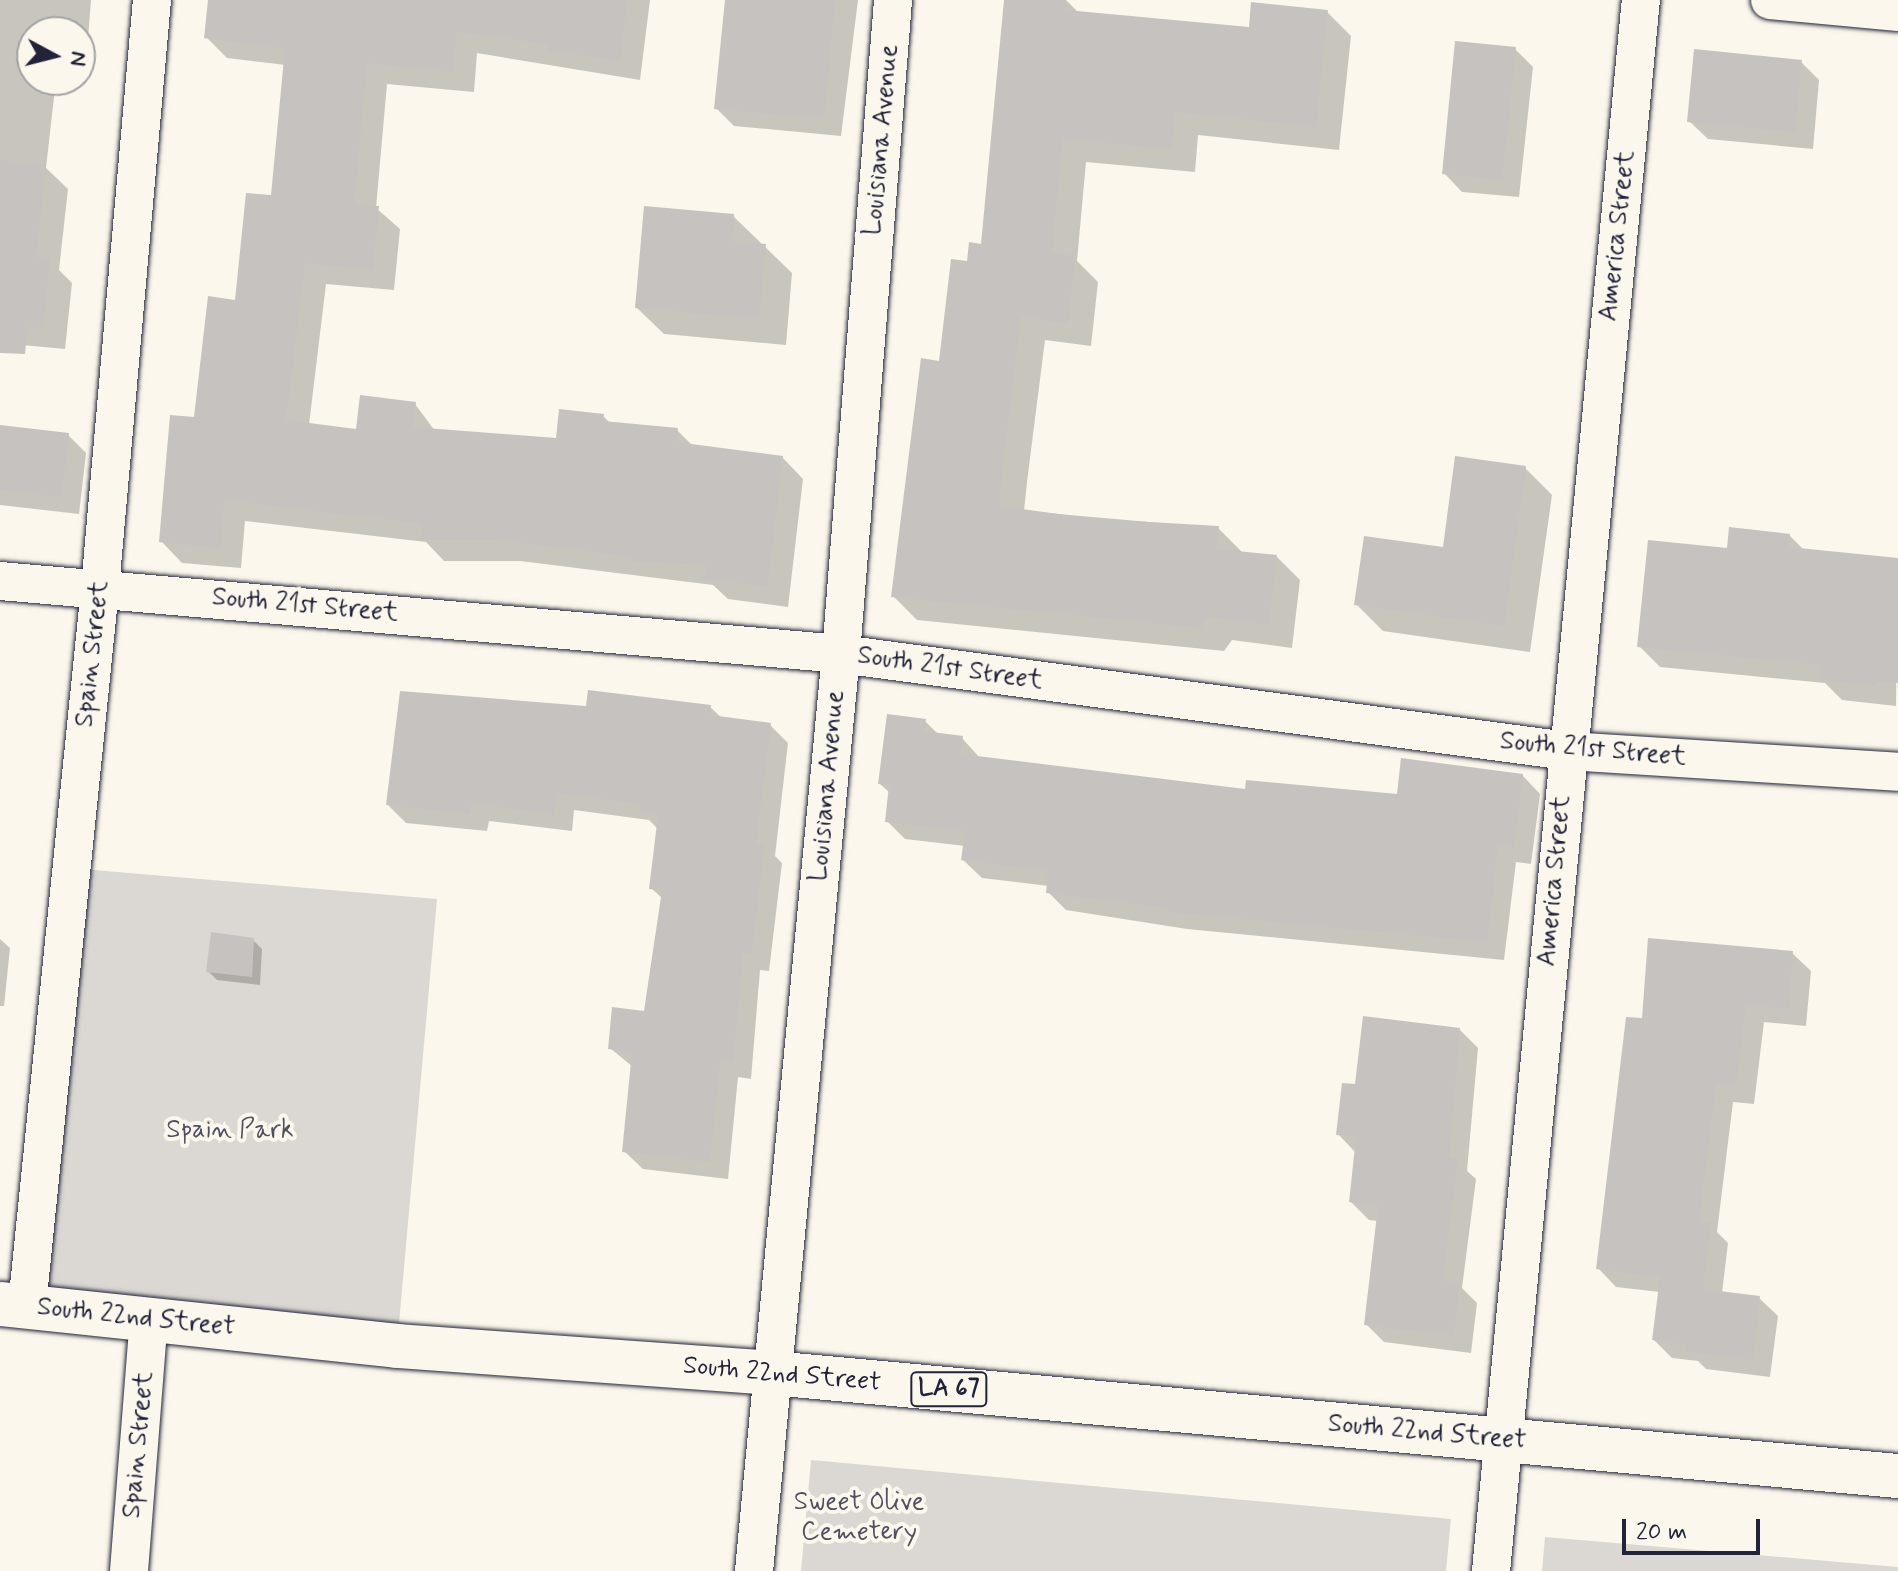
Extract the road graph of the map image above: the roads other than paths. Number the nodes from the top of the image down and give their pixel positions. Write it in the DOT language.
graph roads {
  1 [pos="152,0"];
  2 [pos="893,0"];
  3 [pos="1641,0"];
  4 [pos="1770,0"];
  5 [pos="1898,12"];
  6 [pos="0,581"];
  7 [pos="100,588"];
  8 [pos="841,654"];
  9 [pos="1567,751"];
  10 [pos="1898,772"];
  11 [pos="14,1305"];
  12 [pos="149,1319"];
  13 [pos="772,1373"];
  14 [pos="1501,1440"];
  15 [pos="1898,1476"];
  16 [pos="129,1571"];
  17 [pos="754,1571"];
  18 [pos="1491,1571"];
  1 -- 7 [label="street, Spain Street"];
  2 -- 8 [label="street, Louisiana Avenue"];
  3 -- 9 [label="street, America Street"];
  4 -- 5 [label="street"];
  6 -- 7 [label="street, South 21st Street"];
  7 -- 8 [label="street, South 21st Street"];
  7 -- 11 [label="street, Spain Street"];
  8 -- 9 [label="street, South 21st Street"];
  8 -- 13 [label="street, Louisiana Avenue"];
  9 -- 10 [label="street, South 21st Street"];
  9 -- 14 [label="street, America Street"];
  11 -- 12 [label="main road, South 22nd Street / LA 67"];
  12 -- 13 [label="main road, South 22nd Street / LA 67"];
  12 -- 16 [label="street, Spain Street"];
  13 -- 14 [label="main road, South 22nd Street / LA 67"];
  13 -- 17 [label="street, Louisiana Avenue"];
  14 -- 15 [label="main road, South 22nd Street / LA 67"];
  14 -- 18 [label="street, America Street"];
}
